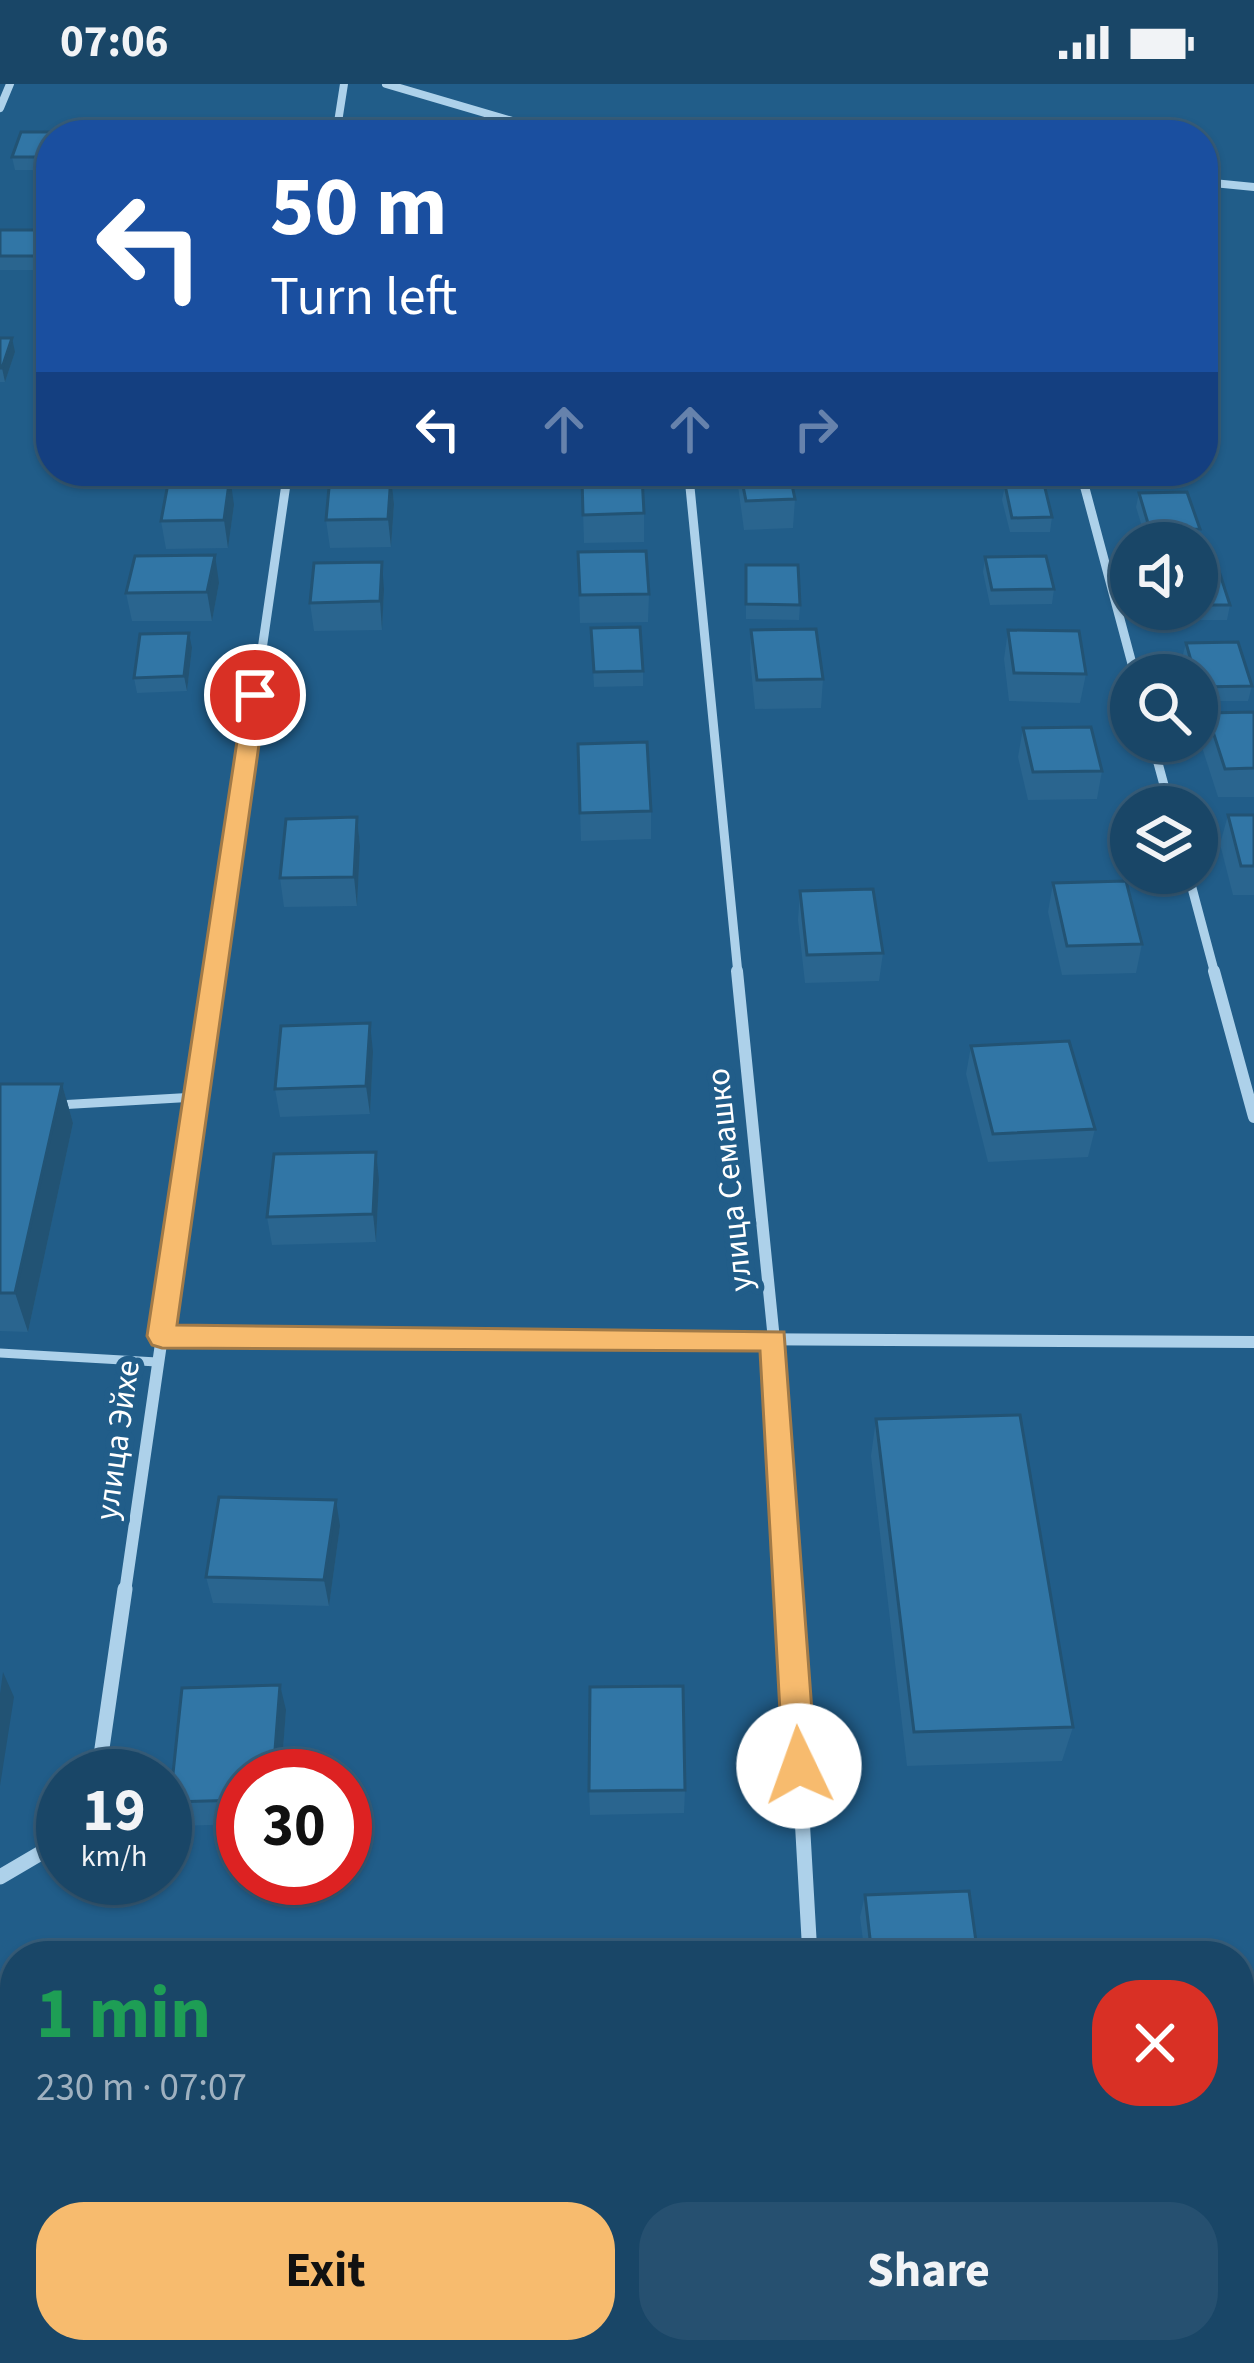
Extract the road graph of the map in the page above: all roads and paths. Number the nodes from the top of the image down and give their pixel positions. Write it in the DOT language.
graph roads {
  1 [pos="10,84"];
  2 [pos="344,84"];
  3 [pos="386,84"];
  4 [pos="0,108"];
  5 [pos="338,120"];
  6 [pos="509,120"];
  7 [pos="1218,183"];
  8 [pos="1254,187"];
  9 [pos="285,486"];
  10 [pos="689,486"];
  11 [pos="1084,486"];
  12 [pos="1129,654"];
  13 [pos="1194,894"];
  14 [pos="196,1097"];
  15 [pos="44,1106"];
  16 [pos="1254,1117"];
  17 [pos="162,1336"];
  18 [pos="774,1340"];
  19 [pos="1254,1342"];
  20 [pos="0,1353"];
  21 [pos="157,1362"];
  22 [pos="102,1749"];
  23 [pos="36,1856"];
  24 [pos="0,1877"];
  25 [pos="809,1941"];
  1 -- 4 [label="street"];
  2 -- 5 [label="street"];
  3 -- 6 [label="street"];
  7 -- 8 [label="street"];
  9 -- 14 [label="street, улица Эйхе"];
  10 -- 18 [label="street, улица Семашко"];
  11 -- 12 [label="street"];
  13 -- 16 [label="street"];
  14 -- 15 [label="lane"];
  14 -- 17 [label="street, улица Эйхе"];
  17 -- 18 [label="street"];
  17 -- 21 [label="street, улица Эйхе"];
  18 -- 19 [label="street"];
  18 -- 25 [label="street, улица Семашко"];
  20 -- 21 [label="lane"];
  21 -- 22 [label="street, улица Эйхе"];
  23 -- 24 [label="street"];
}
